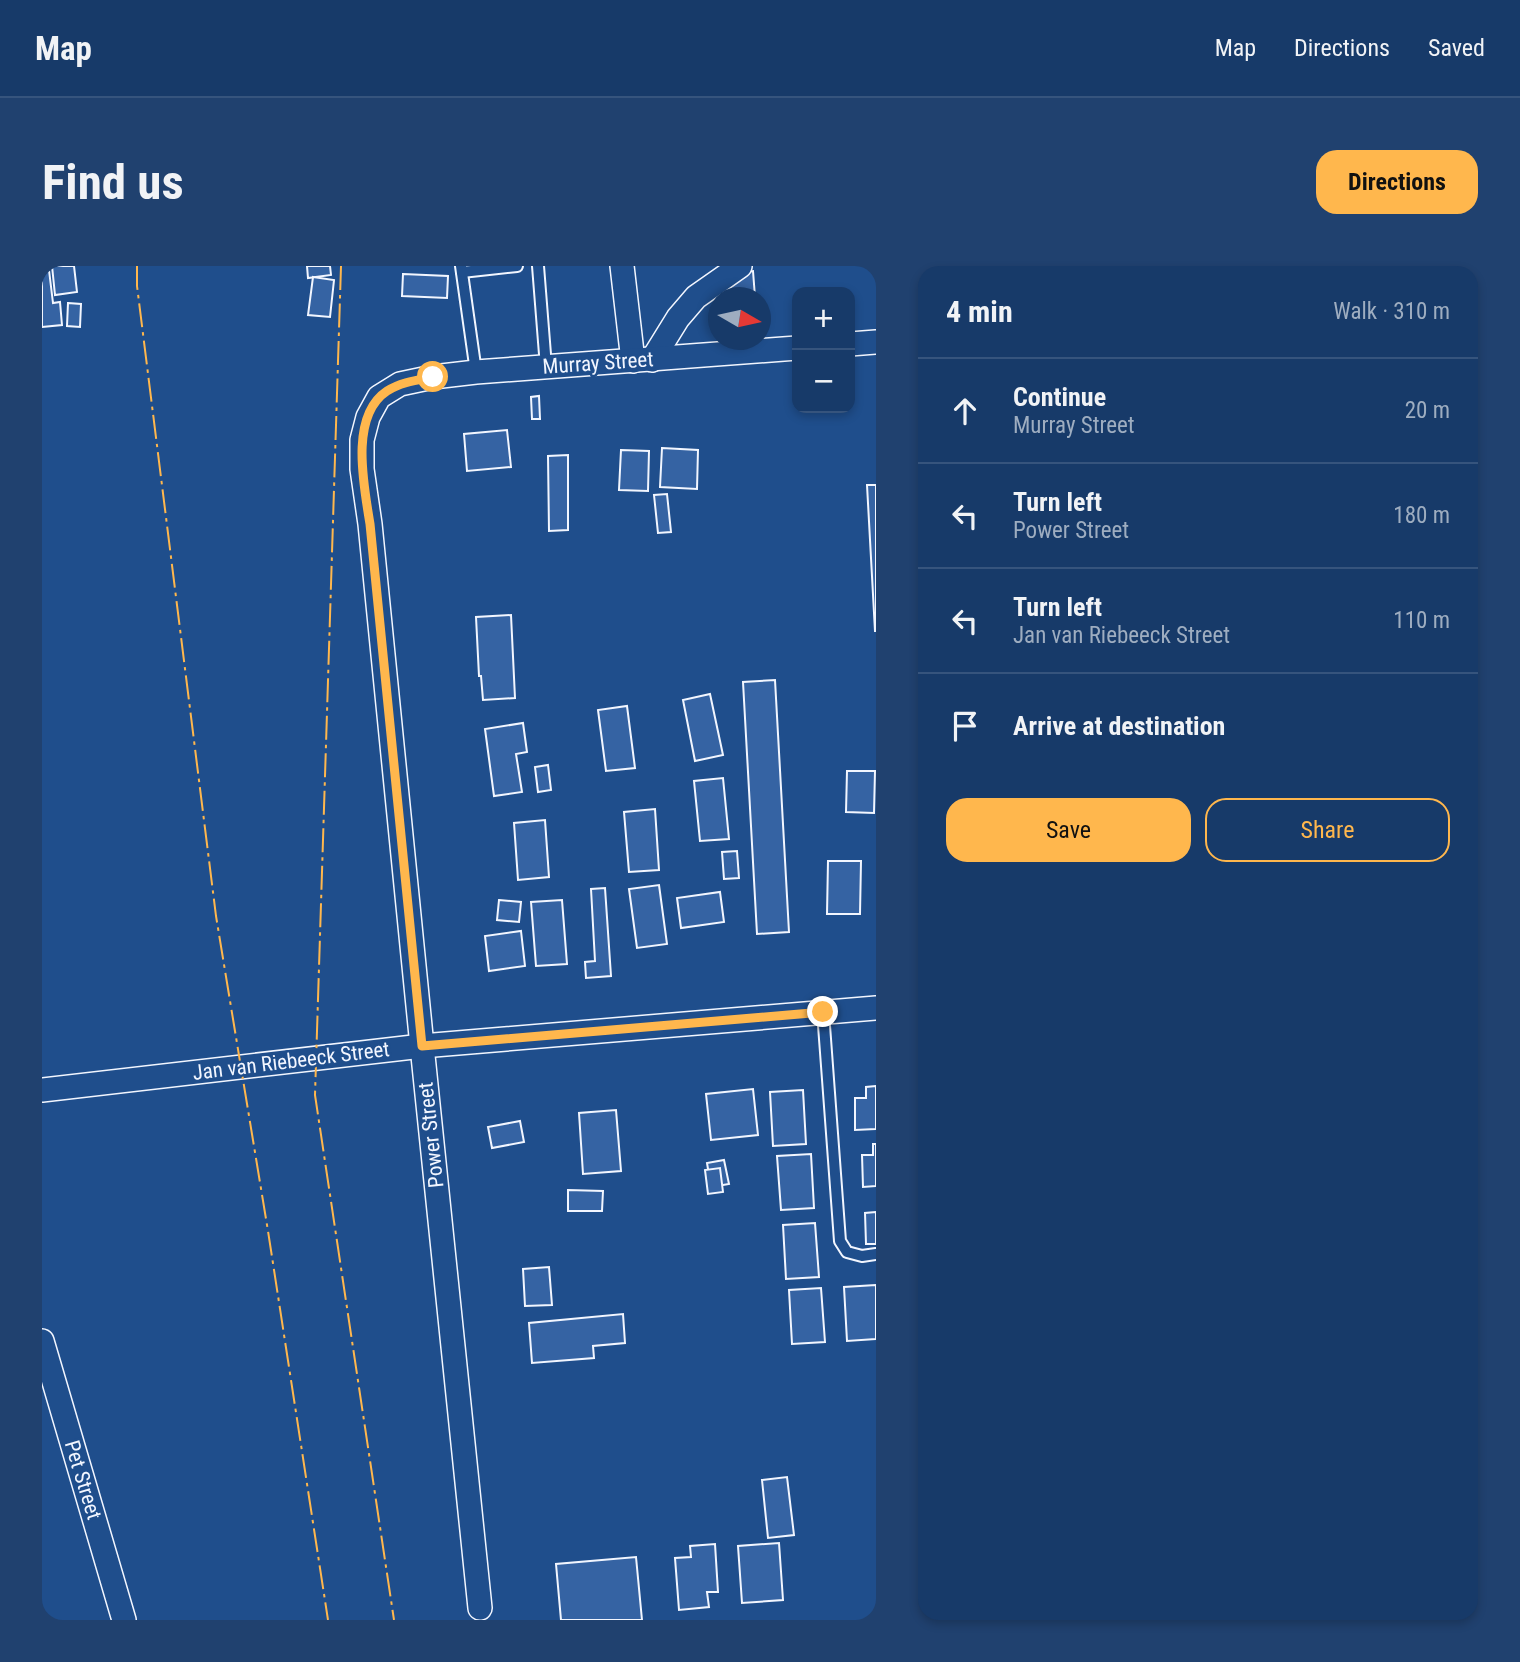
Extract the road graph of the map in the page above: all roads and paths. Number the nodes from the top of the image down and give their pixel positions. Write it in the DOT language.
graph roads {
  1 [pos="517,266"];
  2 [pos="538,266"];
  3 [pos="622,266"];
  4 [pos="740,266"];
  5 [pos="462,269"];
  6 [pos="876,342"];
  7 [pos="855,344"];
  8 [pos="792,348"];
  9 [pos="642,360"];
  10 [pos="546,367"];
  11 [pos="476,372"];
  12 [pos="400,384"];
  13 [pos="876,1008"];
  14 [pos="823,1012"];
  15 [pos="422,1046"];
  16 [pos="42,1090"];
  17 [pos="876,1254"];
  18 [pos="42,1341"];
  19 [pos="480,1608"];
  20 [pos="124,1620"];
  1 -- 5 [label="lane"];
  2 -- 10 [label="lane"];
  3 -- 9 [label="street"];
  4 -- 9 [label="street"];
  5 -- 11 [label="lane"];
  6 -- 7 [label="street"];
  8 -- 9 [label="street, Murray Street"];
  9 -- 10 [label="street, Murray Street"];
  10 -- 11 [label="street, Murray Street"];
  11 -- 12 [label="street, Murray Street"];
  12 -- 15 [label="street, Power Street"];
  13 -- 14 [label="street, Jan van Riebeeck Street"];
  14 -- 15 [label="street, Jan van Riebeeck Street"];
  14 -- 17 [label="lane"];
  15 -- 16 [label="street, Jan van Riebeeck Street"];
  15 -- 19 [label="street, Power Street"];
  18 -- 20 [label="street, Pet Street"];
}
